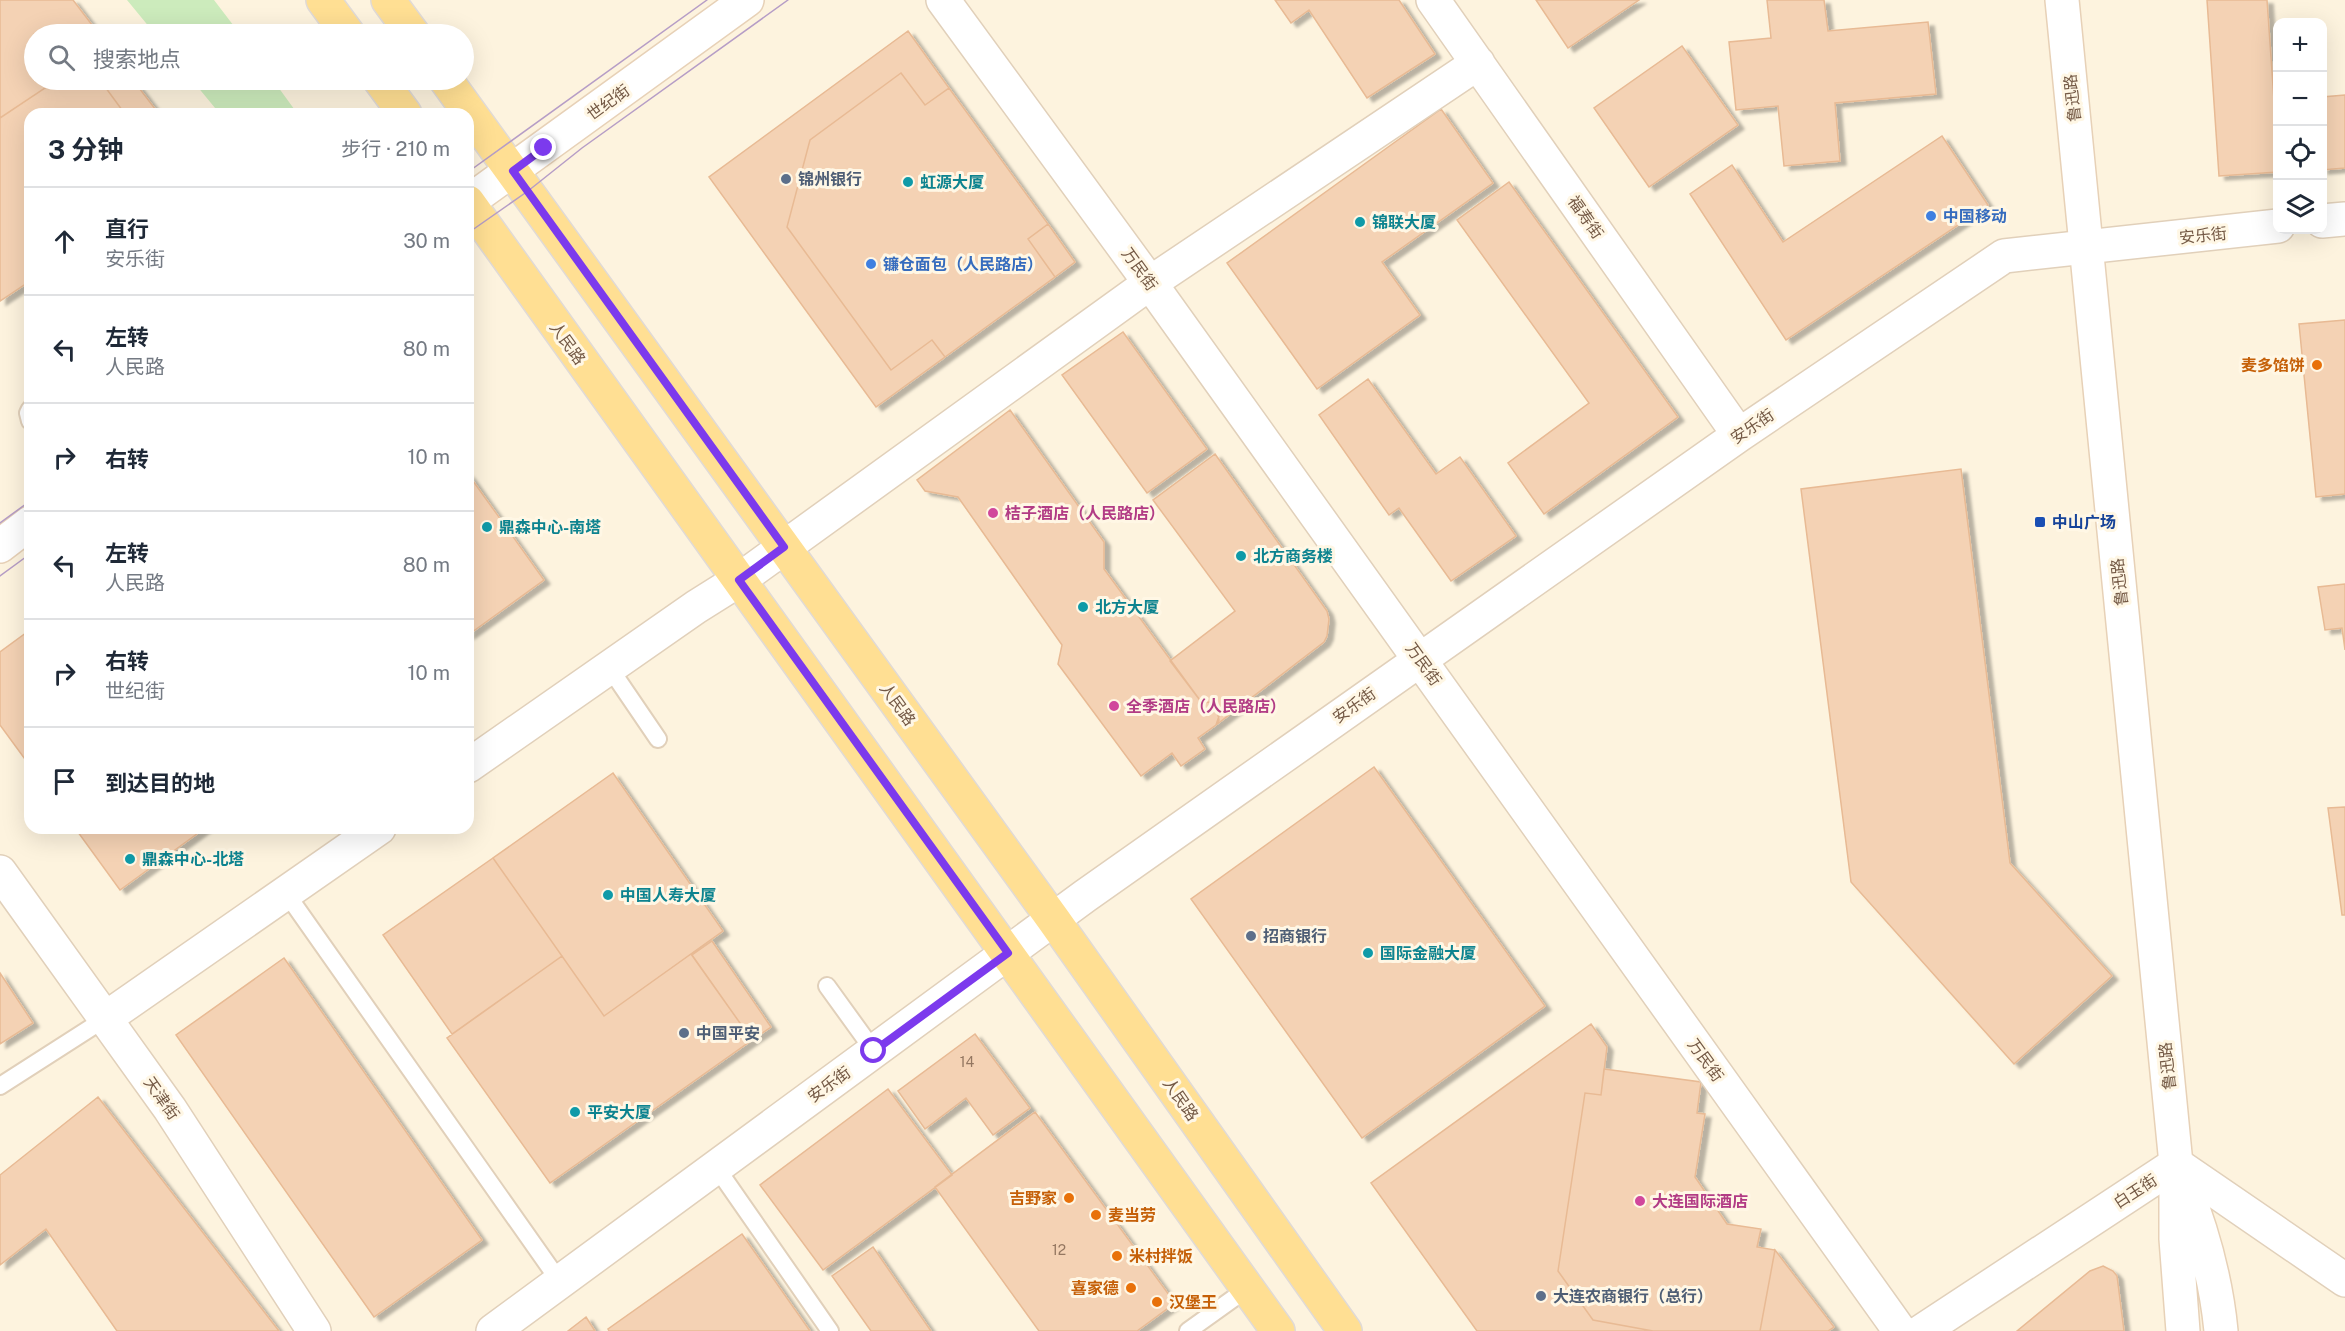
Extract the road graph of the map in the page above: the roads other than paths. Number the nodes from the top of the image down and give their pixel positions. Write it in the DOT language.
graph roads {
  1 [pos="323,0"];
  2 [pos="388,0"];
  3 [pos="747,0"];
  4 [pos="944,0"];
  5 [pos="1433,0"];
  6 [pos="2062,0"];
  7 [pos="341,24"];
  8 [pos="406,24"];
  9 [pos="1478,63"];
  10 [pos="387,90"];
  11 [pos="454,90"];
  12 [pos="401,108"];
  13 [pos="467,108"];
  14 [pos="474,117"];
  15 [pos="513,171"];
  16 [pos="474,198"];
  17 [pos="474,210"];
  18 [pos="2345,219"];
  19 [pos="2327,221"];
  20 [pos="2273,226"];
  21 [pos="2086,248"];
  22 [pos="1150,283"];
  23 [pos="1738,435"];
  24 [pos="24,528"];
  25 [pos="0,546"];
  26 [pos="784,547"];
  27 [pos="739,580"];
  28 [pos="1419,658"];
  29 [pos="609,667"];
  30 [pos="658,739"];
  31 [pos="474,762"];
  32 [pos="370,834"];
  33 [pos="0,872"];
  34 [pos="286,893"];
  35 [pos="1053,919"];
  36 [pos="1008,953"];
  37 [pos="827,986"];
  38 [pos="106,1018"];
  39 [pos="874,1051"];
  40 [pos="0,1086"];
  41 [pos="2176,1164"];
  42 [pos="716,1167"];
  43 [pos="2345,1280"];
  44 [pos="560,1282"];
  45 [pos="1248,1288"];
  46 [pos="315,1331"];
  47 [pos="493,1331"];
  48 [pos="830,1331"];
  49 [pos="1188,1331"];
  50 [pos="1278,1331"];
  51 [pos="1345,1331"];
  52 [pos="1900,1331"];
  53 [pos="1922,1331"];
  54 [pos="2183,1331"];
  55 [pos="2221,1331"];
  1 -- 7 [label="main road"];
  2 -- 8 [label="main road"];
  3 -- 15 [label="street, 世纪街"];
  4 -- 22 [label="street, 万民街"];
  5 -- 9 [label="street, 福寿街"];
  6 -- 21 [label="street, 鲁迅路"];
  9 -- 22 [label="street"];
  9 -- 23 [label="street, 福寿街"];
  10 -- 12 [label="main road"];
  11 -- 13 [label="main road, 人民路"];
  14 -- 15 [label="main road, 人民路"];
  15 -- 16 [label="street, 世纪街"];
  15 -- 26 [label="main road, 人民路"];
  17 -- 27 [label="main road, 人民路"];
  18 -- 19 [label="street"];
  20 -- 21 [label="street, 安乐街"];
  21 -- 23 [label="street, 安乐街"];
  21 -- 41 [label="street, 鲁迅路"];
  22 -- 26 [label="street"];
  22 -- 28 [label="street, 万民街"];
  23 -- 28 [label="street, 安乐街"];
  24 -- 25 [label="street"];
  26 -- 27 [label="street"];
  26 -- 35 [label="main road, 人民路"];
  27 -- 29 [label="street"];
  27 -- 36 [label="main road, 人民路"];
  28 -- 35 [label="street, 安乐街"];
  28 -- 52 [label="street, 万民街"];
  29 -- 30 [label="lane"];
  29 -- 31 [label="street"];
  32 -- 34 [label="street"];
  33 -- 38 [label="street, 天津街"];
  34 -- 38 [label="street"];
  34 -- 44 [label="lane"];
  35 -- 36 [label="street, 安乐街"];
  35 -- 51 [label="main road, 人民路"];
  36 -- 39 [label="street, 安乐街"];
  36 -- 45 [label="main road, 人民路"];
  37 -- 39 [label="lane"];
  38 -- 40 [label="lane"];
  38 -- 46 [label="street, 天津街"];
  39 -- 42 [label="street, 安乐街"];
  41 -- 43 [label="street"];
  41 -- 53 [label="street, 白玉街"];
  41 -- 54 [label="street, 鲁迅路"];
  41 -- 55 [label="street, 鲁迅路"];
  42 -- 44 [label="street, 安乐街"];
  42 -- 48 [label="lane"];
  44 -- 47 [label="street, 安乐街"];
  45 -- 49 [label="lane"];
  45 -- 50 [label="main road, 人民路"];
}
